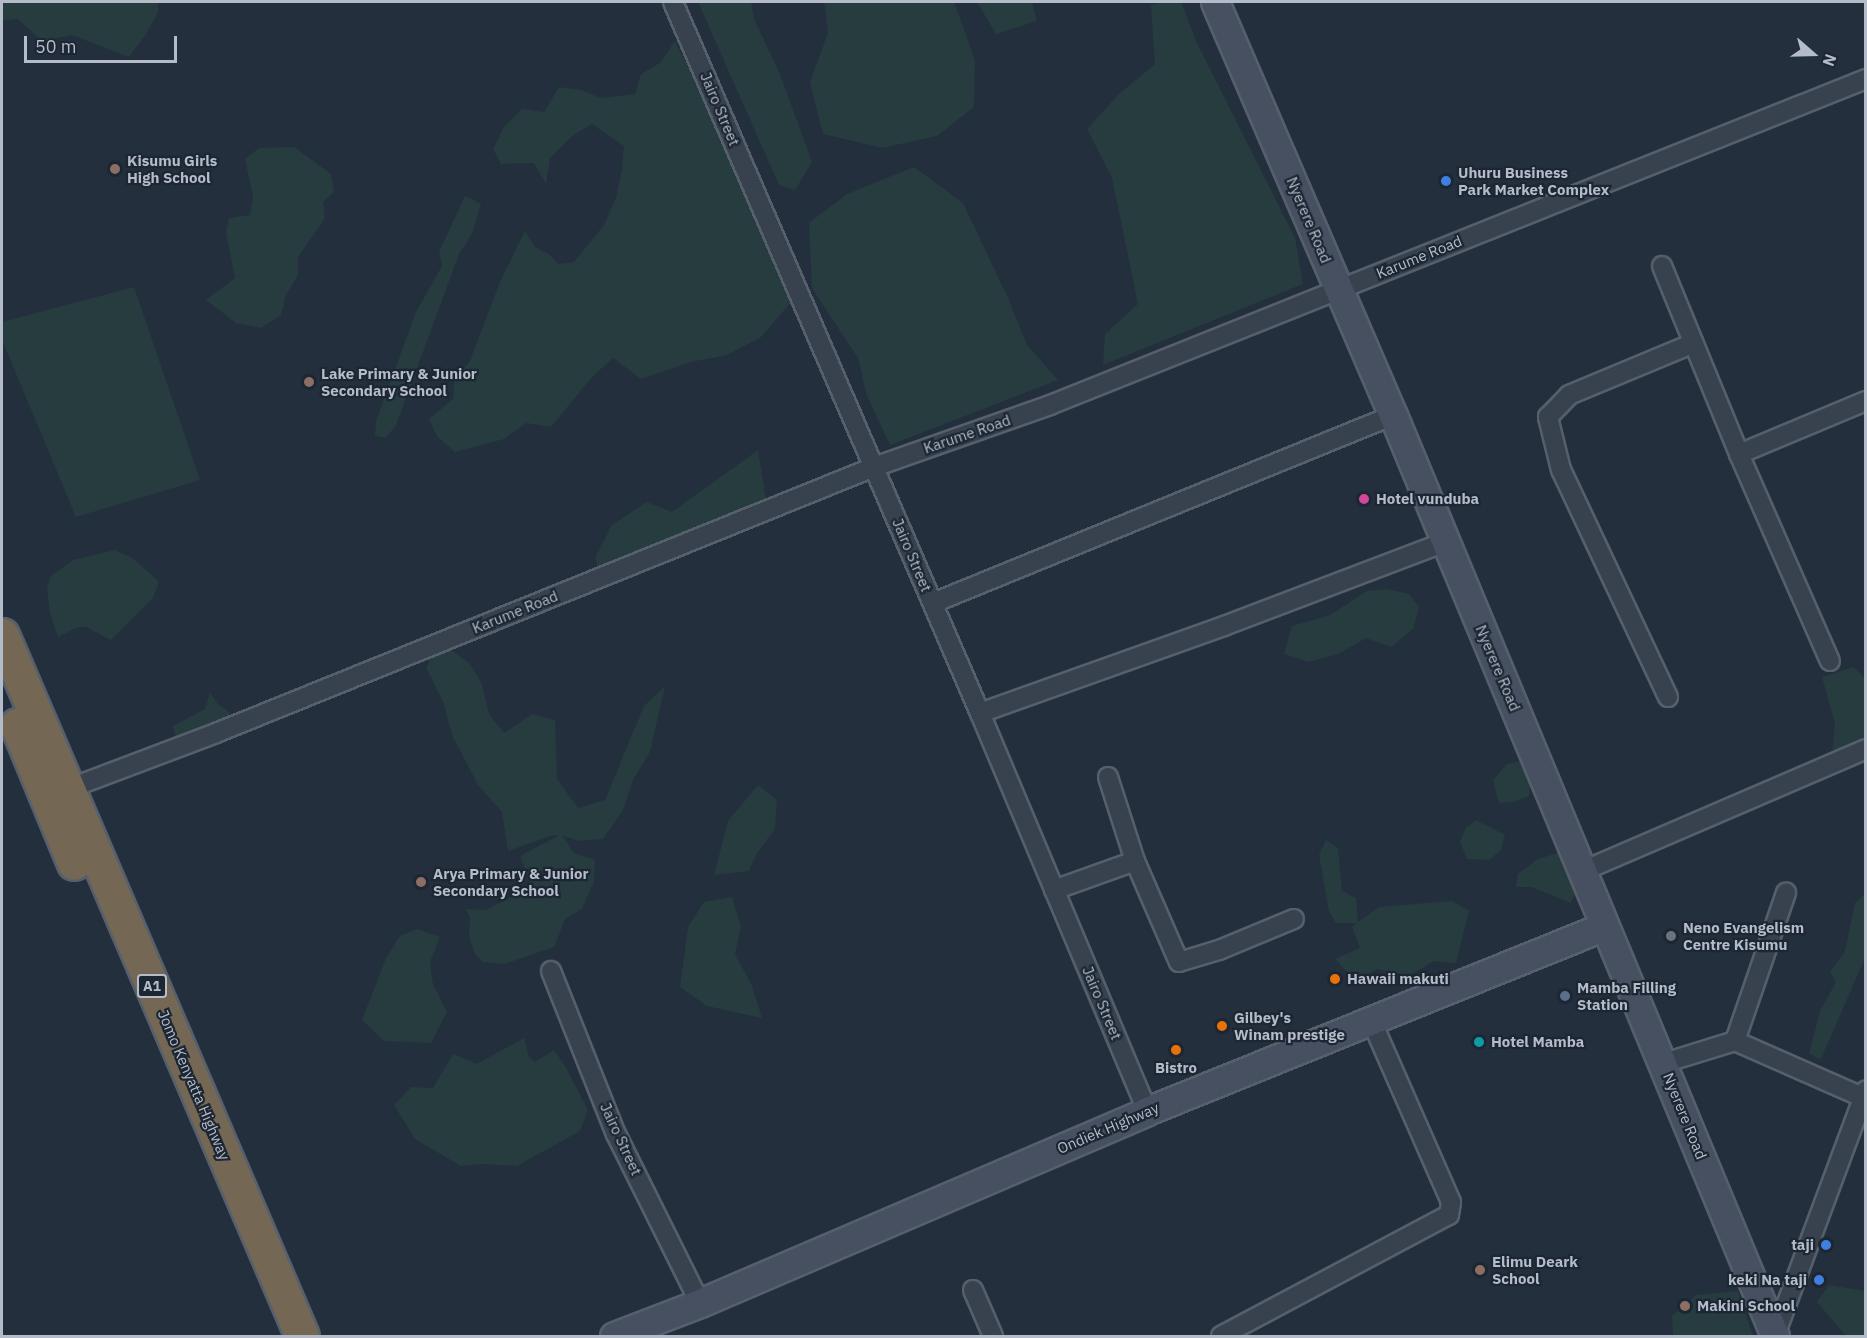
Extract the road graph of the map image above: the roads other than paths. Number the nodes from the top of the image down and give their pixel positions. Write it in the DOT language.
graph roads {
  1 [pos="673,2"];
  2 [pos="1215,2"];
  3 [pos="1866,79"];
  4 [pos="1662,266"];
  5 [pos="1338,289"];
  6 [pos="1694,343"];
  7 [pos="1866,401"];
  8 [pos="1393,415"];
  9 [pos="1739,454"];
  10 [pos="874,467"];
  11 [pos="1445,542"];
  12 [pos="933,603"];
  13 [pos="2,635"];
  14 [pos="1830,661"];
  15 [pos="2,684"];
  16 [pos="1668,697"];
  17 [pos="980,713"];
  18 [pos="1866,749"];
  19 [pos="1108,777"];
  20 [pos="68,789"];
  21 [pos="1135,861"];
  22 [pos="1582,871"];
  23 [pos="1054,890"];
  24 [pos="1786,893"];
  25 [pos="1294,919"];
  26 [pos="1604,926"];
  27 [pos="551,971"];
  28 [pos="1371,1020"];
  29 [pos="1735,1041"];
  30 [pos="1664,1063"];
  31 [pos="1864,1094"];
  32 [pos="1147,1111"];
  33 [pos="973,1290"];
  34 [pos="700,1303"];
  35 [pos="643,1331"];
  36 [pos="283,1336"];
  37 [pos="302,1336"];
  38 [pos="614,1336"];
  39 [pos="993,1336"];
  40 [pos="1221,1336"];
  41 [pos="1775,1336"];
  1 -- 10 [label="street, Jairo Street"];
  2 -- 5 [label="main road, Nyerere Road"];
  3 -- 5 [label="street, Karume Road"];
  4 -- 6 [label="street"];
  5 -- 8 [label="main road, Nyerere Road"];
  5 -- 10 [label="street, Karume Road"];
  6 -- 9 [label="street"];
  6 -- 16 [label="street"];
  7 -- 9 [label="street"];
  8 -- 11 [label="main road, Nyerere Road"];
  8 -- 12 [label="street"];
  9 -- 14 [label="street"];
  10 -- 12 [label="street, Jairo Street"];
  10 -- 20 [label="street, Karume Road"];
  11 -- 17 [label="street"];
  11 -- 22 [label="main road, Nyerere Road"];
  12 -- 17 [label="street, Jairo Street"];
  13 -- 20 [label="highway, Jomo Kenyatta Highway / A1"];
  15 -- 36 [label="highway, Jomo Kenyatta Highway / A1"];
  17 -- 23 [label="street, Jairo Street"];
  18 -- 22 [label="street"];
  19 -- 21 [label="street"];
  20 -- 37 [label="highway, Jomo Kenyatta Highway / A1"];
  21 -- 23 [label="street"];
  21 -- 25 [label="street"];
  22 -- 26 [label="main road, Nyerere Road"];
  23 -- 32 [label="street, Jairo Street"];
  24 -- 29 [label="street"];
  26 -- 28 [label="main road, Ondiek Highway"];
  26 -- 30 [label="main road, Nyerere Road"];
  27 -- 34 [label="street, Jairo Street"];
  28 -- 32 [label="main road, Ondiek Highway"];
  28 -- 40 [label="street"];
  29 -- 30 [label="street"];
  29 -- 31 [label="street"];
  30 -- 41 [label="main road, Nyerere Road"];
  31 -- 41 [label="street"];
  32 -- 34 [label="main road, Ondiek Highway"];
  33 -- 39 [label="street"];
  34 -- 35 [label="main road, Ondiek Highway"];
  35 -- 38 [label="main road, Ondiek Highway"];
}
